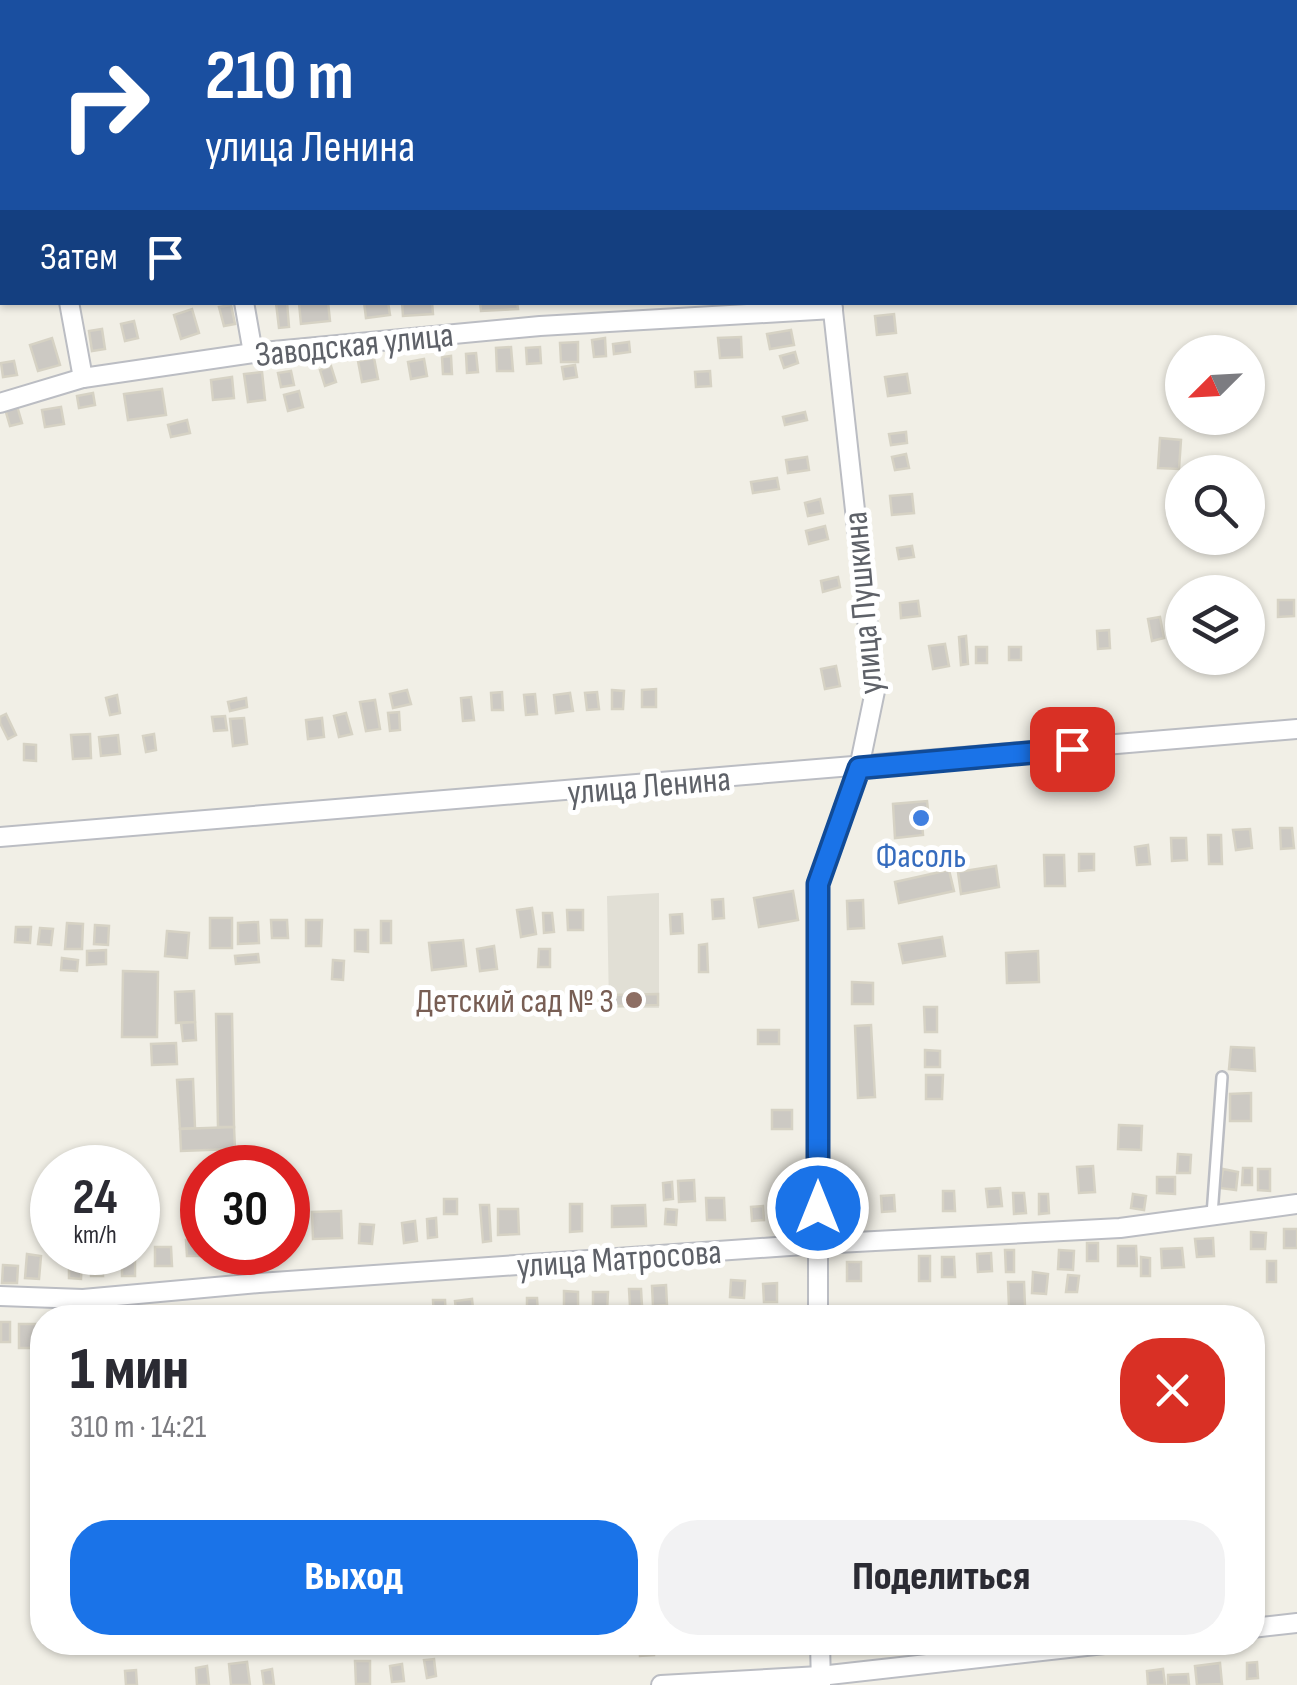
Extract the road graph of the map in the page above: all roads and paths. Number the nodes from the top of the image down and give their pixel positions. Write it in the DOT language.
graph roads {
  1 [pos="69,305"];
  2 [pos="245,305"];
  3 [pos="832,306"];
  4 [pos="253,354"];
  5 [pos="83,378"];
  6 [pos="0,403"];
  7 [pos="1297,730"];
  8 [pos="859,768"];
  9 [pos="0,838"];
  10 [pos="1222,1077"];
  11 [pos="1297,1204"];
  12 [pos="1212,1215"];
  13 [pos="818,1244"];
  14 [pos="0,1296"];
  15 [pos="818,1305"];
  16 [pos="1297,1623"];
  17 [pos="1265,1627"];
  18 [pos="820,1655"];
  19 [pos="1019,1655"];
  20 [pos="821,1680"];
  21 [pos="661,1685"];
  1 -- 5 [label="street"];
  2 -- 4 [label="street"];
  3 -- 4 [label="street, Заводская улица"];
  3 -- 8 [label="street, улица Пушкина"];
  4 -- 5 [label="street, Заводская улица"];
  5 -- 6 [label="street, Заводская улица"];
  7 -- 8 [label="street, улица Ленина"];
  8 -- 9 [label="street, улица Ленина"];
  8 -- 13 [label="street, улица Пушкина"];
  10 -- 12 [label="lane"];
  11 -- 12 [label="street, улица Матросова"];
  12 -- 13 [label="street, улица Матросова"];
  13 -- 14 [label="street, улица Матросова"];
  13 -- 15 [label="street, улица Пушкина"];
  16 -- 17 [label="street"];
  18 -- 20 [label="street"];
  19 -- 20 [label="street"];
  20 -- 21 [label="street"];
}
